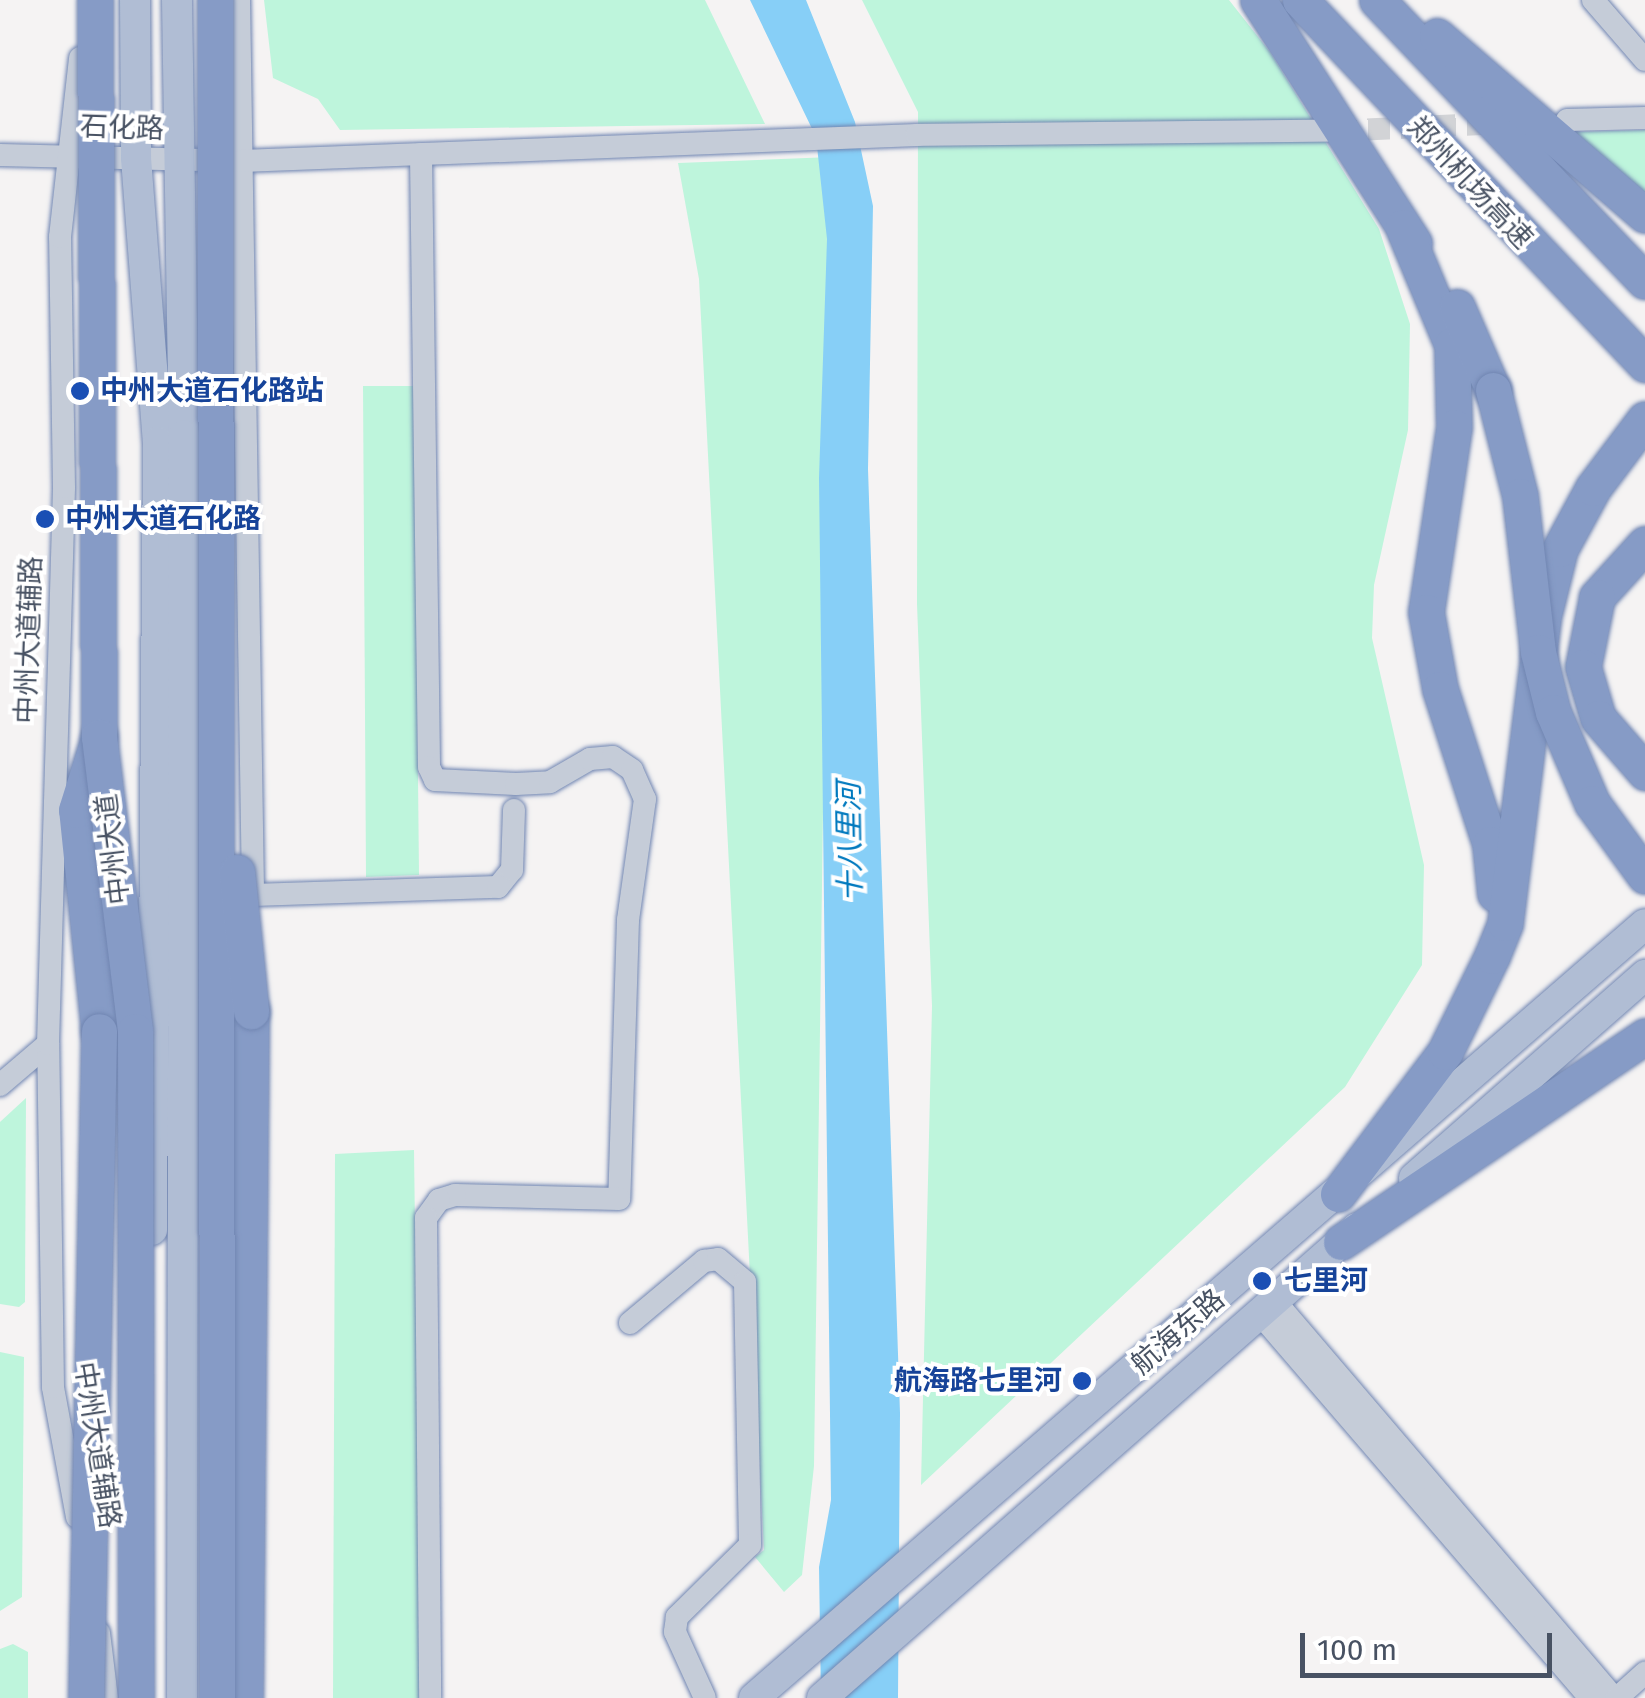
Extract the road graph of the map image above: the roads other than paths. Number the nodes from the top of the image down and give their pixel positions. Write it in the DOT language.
graph roads {
  1 [pos="78,0"];
  2 [pos="95,0"];
  3 [pos="135,0"];
  4 [pos="176,0"];
  5 [pos="215,0"];
  6 [pos="239,0"];
  7 [pos="1258,0"];
  8 [pos="1300,0"];
  9 [pos="1376,0"];
  10 [pos="1394,0"];
  11 [pos="1594,0"];
  12 [pos="1645,60"];
  13 [pos="1645,118"];
  14 [pos="1568,120"];
  15 [pos="1326,132"];
  16 [pos="422,154"];
  17 [pos="0,155"];
  18 [pos="66,156"];
  19 [pos="136,158"];
  20 [pos="178,160"];
  21 [pos="242,162"];
  22 [pos="1645,215"];
  23 [pos="1404,227"];
  24 [pos="1640,276"];
  25 [pos="1645,364"];
  26 [pos="1645,420"];
  27 [pos="1645,544"];
  28 [pos="100,737"];
  29 [pos="215,763"];
  30 [pos="1645,772"];
  31 [pos="514,810"];
  32 [pos="1645,876"];
  33 [pos="254,895"];
  34 [pos="1645,924"];
  35 [pos="1492,956"];
  36 [pos="1645,975"];
  37 [pos="1645,1036"];
  38 [pos="48,1044"];
  39 [pos="0,1086"];
  40 [pos="168,1158"];
  41 [pos="1338,1194"];
  42 [pos="1341,1242"];
  43 [pos="1267,1307"];
  44 [pos="630,1323"];
  45 [pos="1645,1673"];
  46 [pos="86,1698"];
  47 [pos="107,1698"];
  48 [pos="136,1698"];
  49 [pos="152,1698"];
  50 [pos="182,1698"];
  51 [pos="217,1698"];
  52 [pos="230,1698"];
  53 [pos="245,1698"];
  54 [pos="430,1698"];
  55 [pos="705,1698"];
  56 [pos="754,1698"];
  57 [pos="822,1698"];
  58 [pos="1590,1698"];
  59 [pos="1615,1698"];
  1 -- 18 [label="street, 中州大道辅路"];
  2 -- 28 [label="highway, 中州大道, bridge"];
  3 -- 19 [label="main road, 中州大道"];
  4 -- 20 [label="main road, 中州大道"];
  5 -- 29 [label="highway, bridge"];
  6 -- 21 [label="street"];
  7 -- 23 [label="highway"];
  8 -- 25 [label="highway, 郑州机场高速"];
  9 -- 24 [label="highway, 郑州机场高速"];
  10 -- 22 [label="highway"];
  11 -- 12 [label="street"];
  13 -- 14 [label="street"];
  15 -- 16 [label="street, 石化路"];
  16 -- 21 [label="street, 石化路"];
  16 -- 54 [label="street"];
  17 -- 18 [label="street, 石化路"];
  18 -- 19 [label="street, 石化路"];
  18 -- 38 [label="street, 中州大道辅路"];
  19 -- 20 [label="street, 石化路"];
  19 -- 40 [label="main road, 中州大道"];
  20 -- 21 [label="street, 石化路"];
  20 -- 40 [label="main road, 中州大道"];
  21 -- 33 [label="street"];
  23 -- 32 [label="highway, bridge"];
  23 -- 35 [label="highway"];
  26 -- 35 [label="highway"];
  27 -- 30 [label="highway"];
  28 -- 46 [label="highway, bridge"];
  28 -- 48 [label="highway, 中州大道, bridge"];
  29 -- 51 [label="highway, bridge"];
  29 -- 53 [label="highway, bridge"];
  31 -- 33 [label="street"];
  33 -- 52 [label="street"];
  34 -- 41 [label="main road, 航海东路"];
  35 -- 41 [label="highway"];
  36 -- 42 [label="main road, 航海东路"];
  37 -- 42 [label="highway"];
  38 -- 39 [label="street"];
  38 -- 47 [label="street, 中州大道辅路"];
  40 -- 49 [label="main road, 中州大道"];
  40 -- 50 [label="main road, 中州大道"];
  41 -- 56 [label="main road, 航海东路"];
  42 -- 43 [label="main road, 航海东路"];
  43 -- 57 [label="main road, 航海东路"];
  43 -- 58 [label="street"];
  43 -- 59 [label="street"];
  44 -- 55 [label="street"];
  45 -- 59 [label="street"];
}
